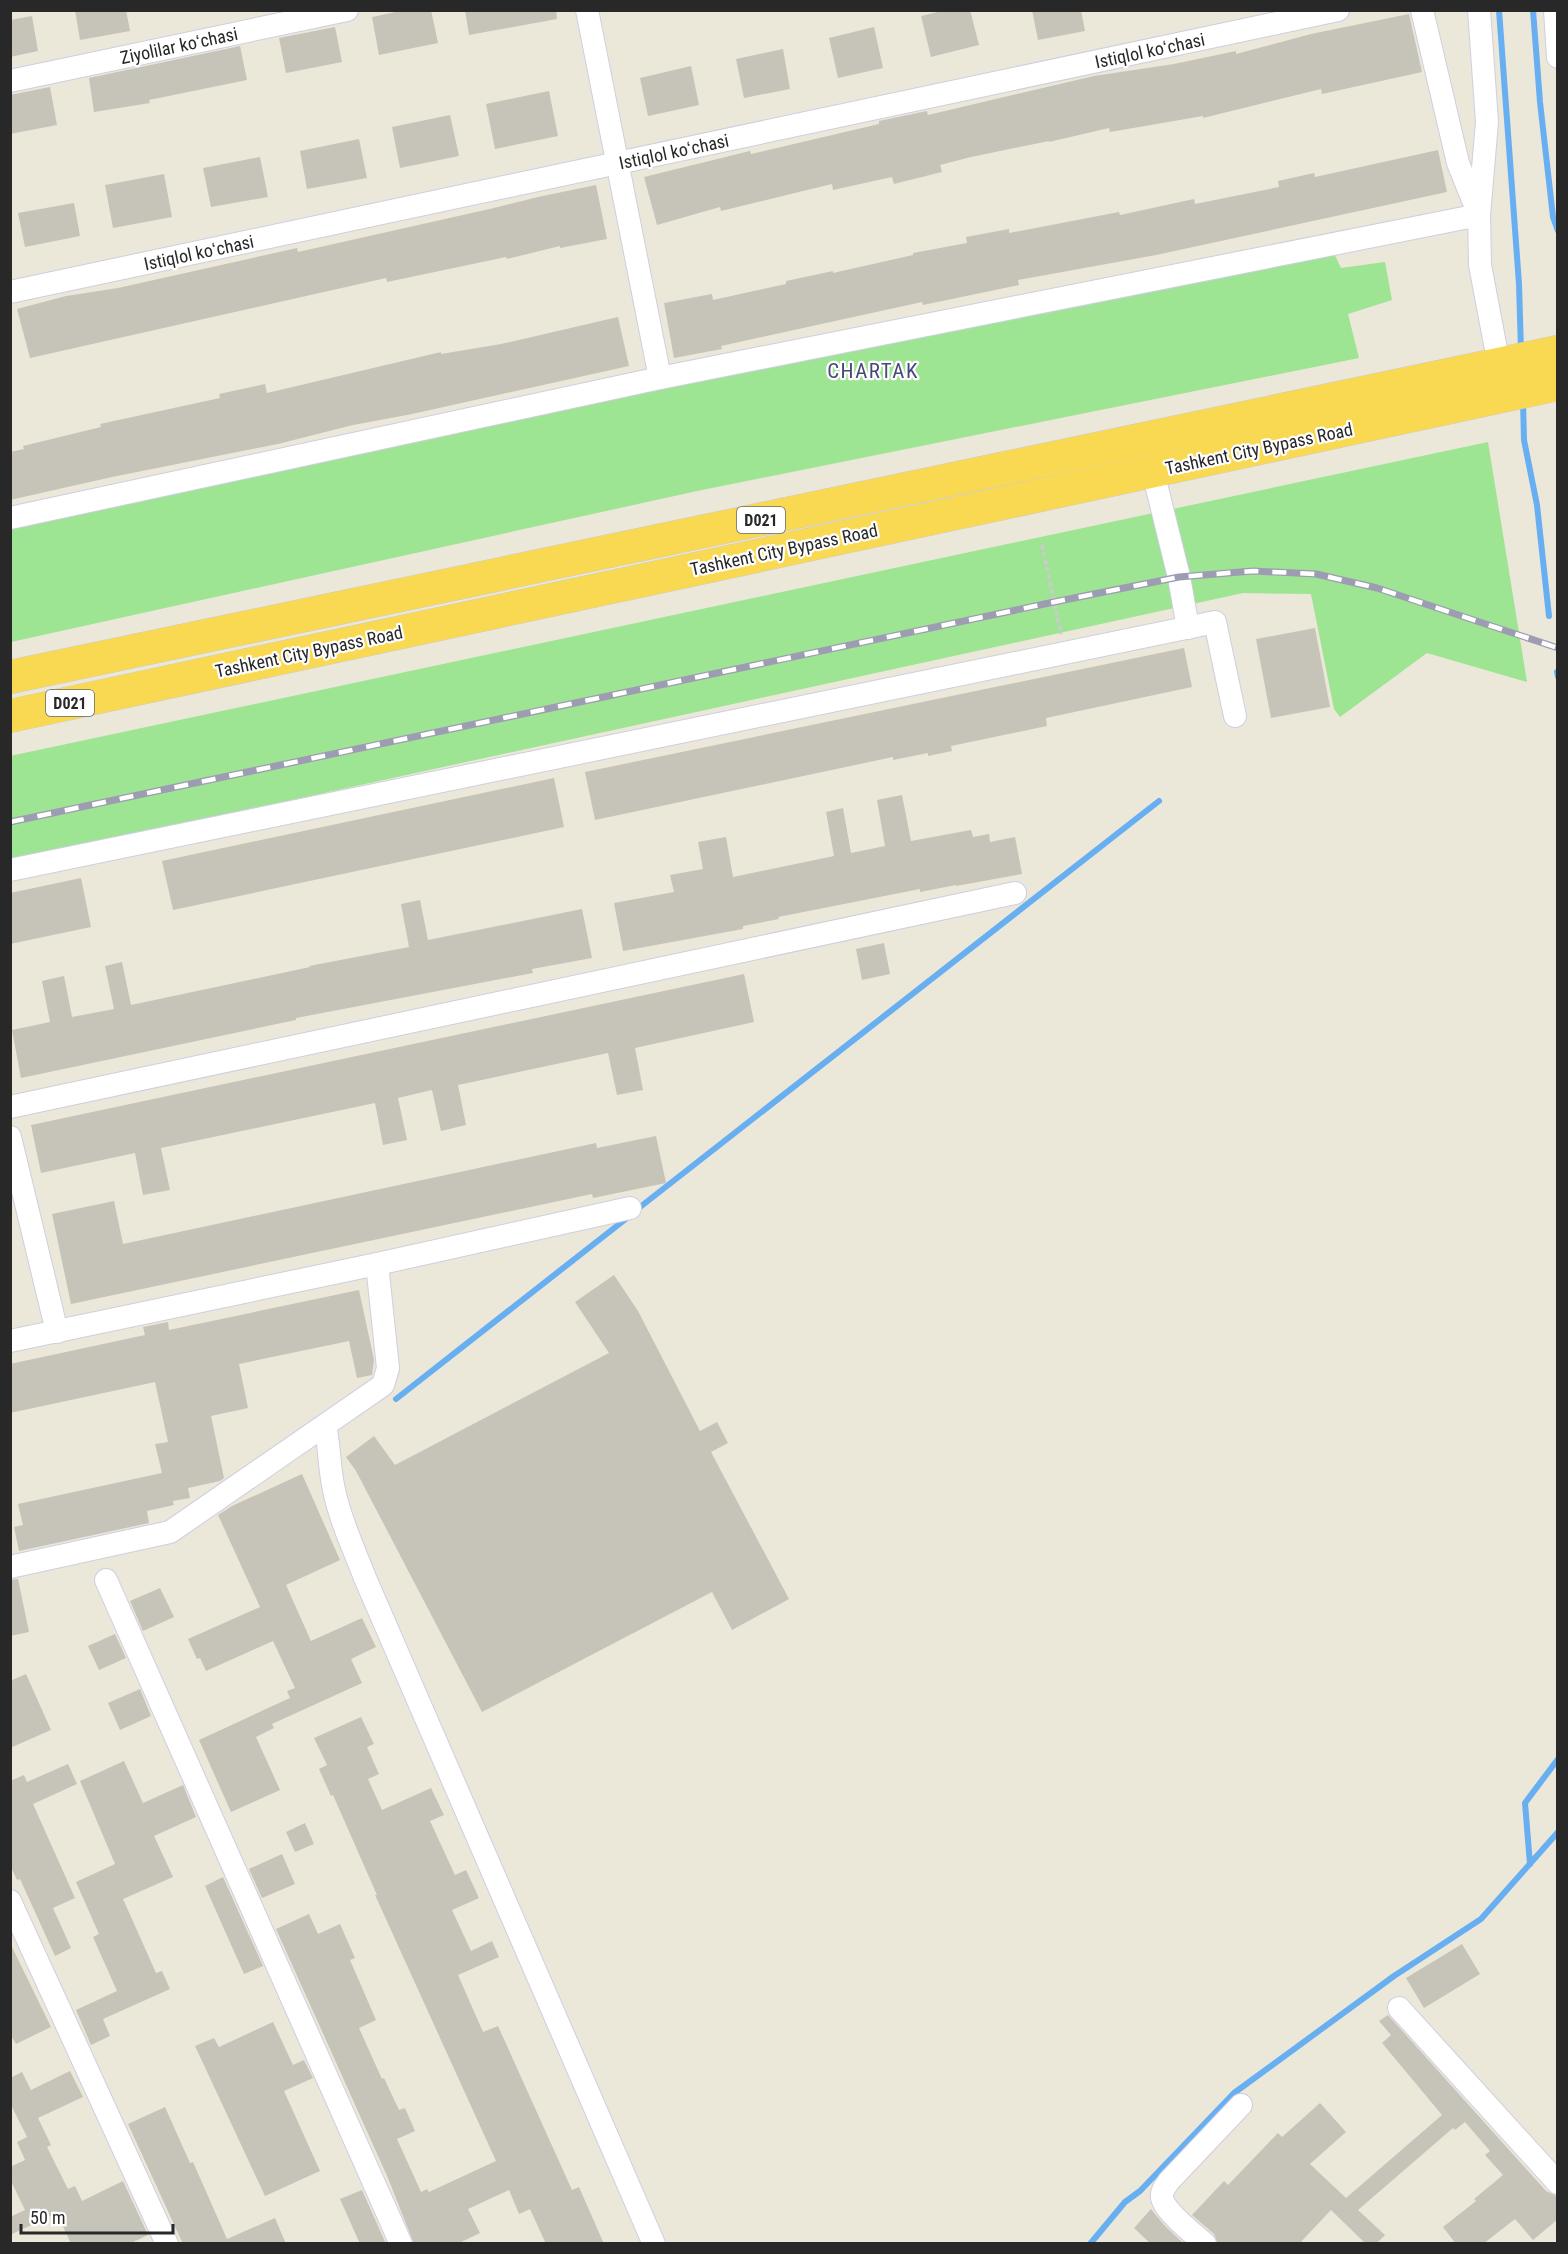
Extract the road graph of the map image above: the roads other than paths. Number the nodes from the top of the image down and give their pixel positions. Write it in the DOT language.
graph roads {
  1 [pos="347,10"];
  2 [pos="587,10"];
  3 [pos="1338,10"];
  4 [pos="1422,10"];
  5 [pos="1479,10"];
  6 [pos="1556,13"];
  7 [pos="1557,57"];
  8 [pos="10,81"];
  9 [pos="618,164"];
  10 [pos="1479,215"];
  11 [pos="10,292"];
  12 [pos="1557,352"];
  13 [pos="1508,373"];
  14 [pos="660,378"];
  15 [pos="1557,384"];
  16 [pos="1154,471"];
  17 [pos="10,518"];
  18 [pos="1188,628"];
  19 [pos="10,677"];
  20 [pos="10,716"];
  21 [pos="1235,716"];
  22 [pos="10,870"];
  23 [pos="1015,893"];
  24 [pos="10,1107"];
  25 [pos="10,1137"];
  26 [pos="630,1208"];
  27 [pos="377,1264"];
  28 [pos="57,1332"];
  29 [pos="10,1341"];
  30 [pos="325,1426"];
  31 [pos="10,1567"];
  32 [pos="106,1580"];
  33 [pos="10,1901"];
  34 [pos="1399,2008"];
  35 [pos="1241,2105"];
  36 [pos="1557,2183"];
  37 [pos="167,2244"];
  38 [pos="401,2244"];
  39 [pos="654,2244"];
  40 [pos="1205,2244"];
  1 -- 8 [label="street, Ziyolilar koʻchasi"];
  2 -- 9 [label="street"];
  3 -- 9 [label="street, Istiqlol koʻchasi"];
  4 -- 10 [label="street"];
  5 -- 10 [label="street"];
  6 -- 7 [label="street"];
  9 -- 11 [label="street, Istiqlol koʻchasi"];
  9 -- 14 [label="street"];
  10 -- 13 [label="street"];
  10 -- 14 [label="street"];
  12 -- 13 [label="highway, Tashkent City Bypass Road / D021"];
  13 -- 15 [label="highway, Tashkent City Bypass Road / D021"];
  13 -- 16 [label="highway, Tashkent City Bypass Road / D021"];
  13 -- 19 [label="highway, Tashkent City Bypass Road / D021"];
  14 -- 17 [label="street"];
  16 -- 18 [label="street"];
  16 -- 20 [label="highway, Tashkent City Bypass Road / D021"];
  18 -- 21 [label="street"];
  18 -- 22 [label="street"];
  23 -- 24 [label="street"];
  25 -- 28 [label="street"];
  26 -- 27 [label="street"];
  27 -- 28 [label="street"];
  27 -- 30 [label="street"];
  28 -- 29 [label="street"];
  30 -- 31 [label="street"];
  30 -- 39 [label="street"];
  32 -- 38 [label="street"];
  33 -- 37 [label="street"];
  34 -- 36 [label="street"];
  35 -- 40 [label="street"];
}
